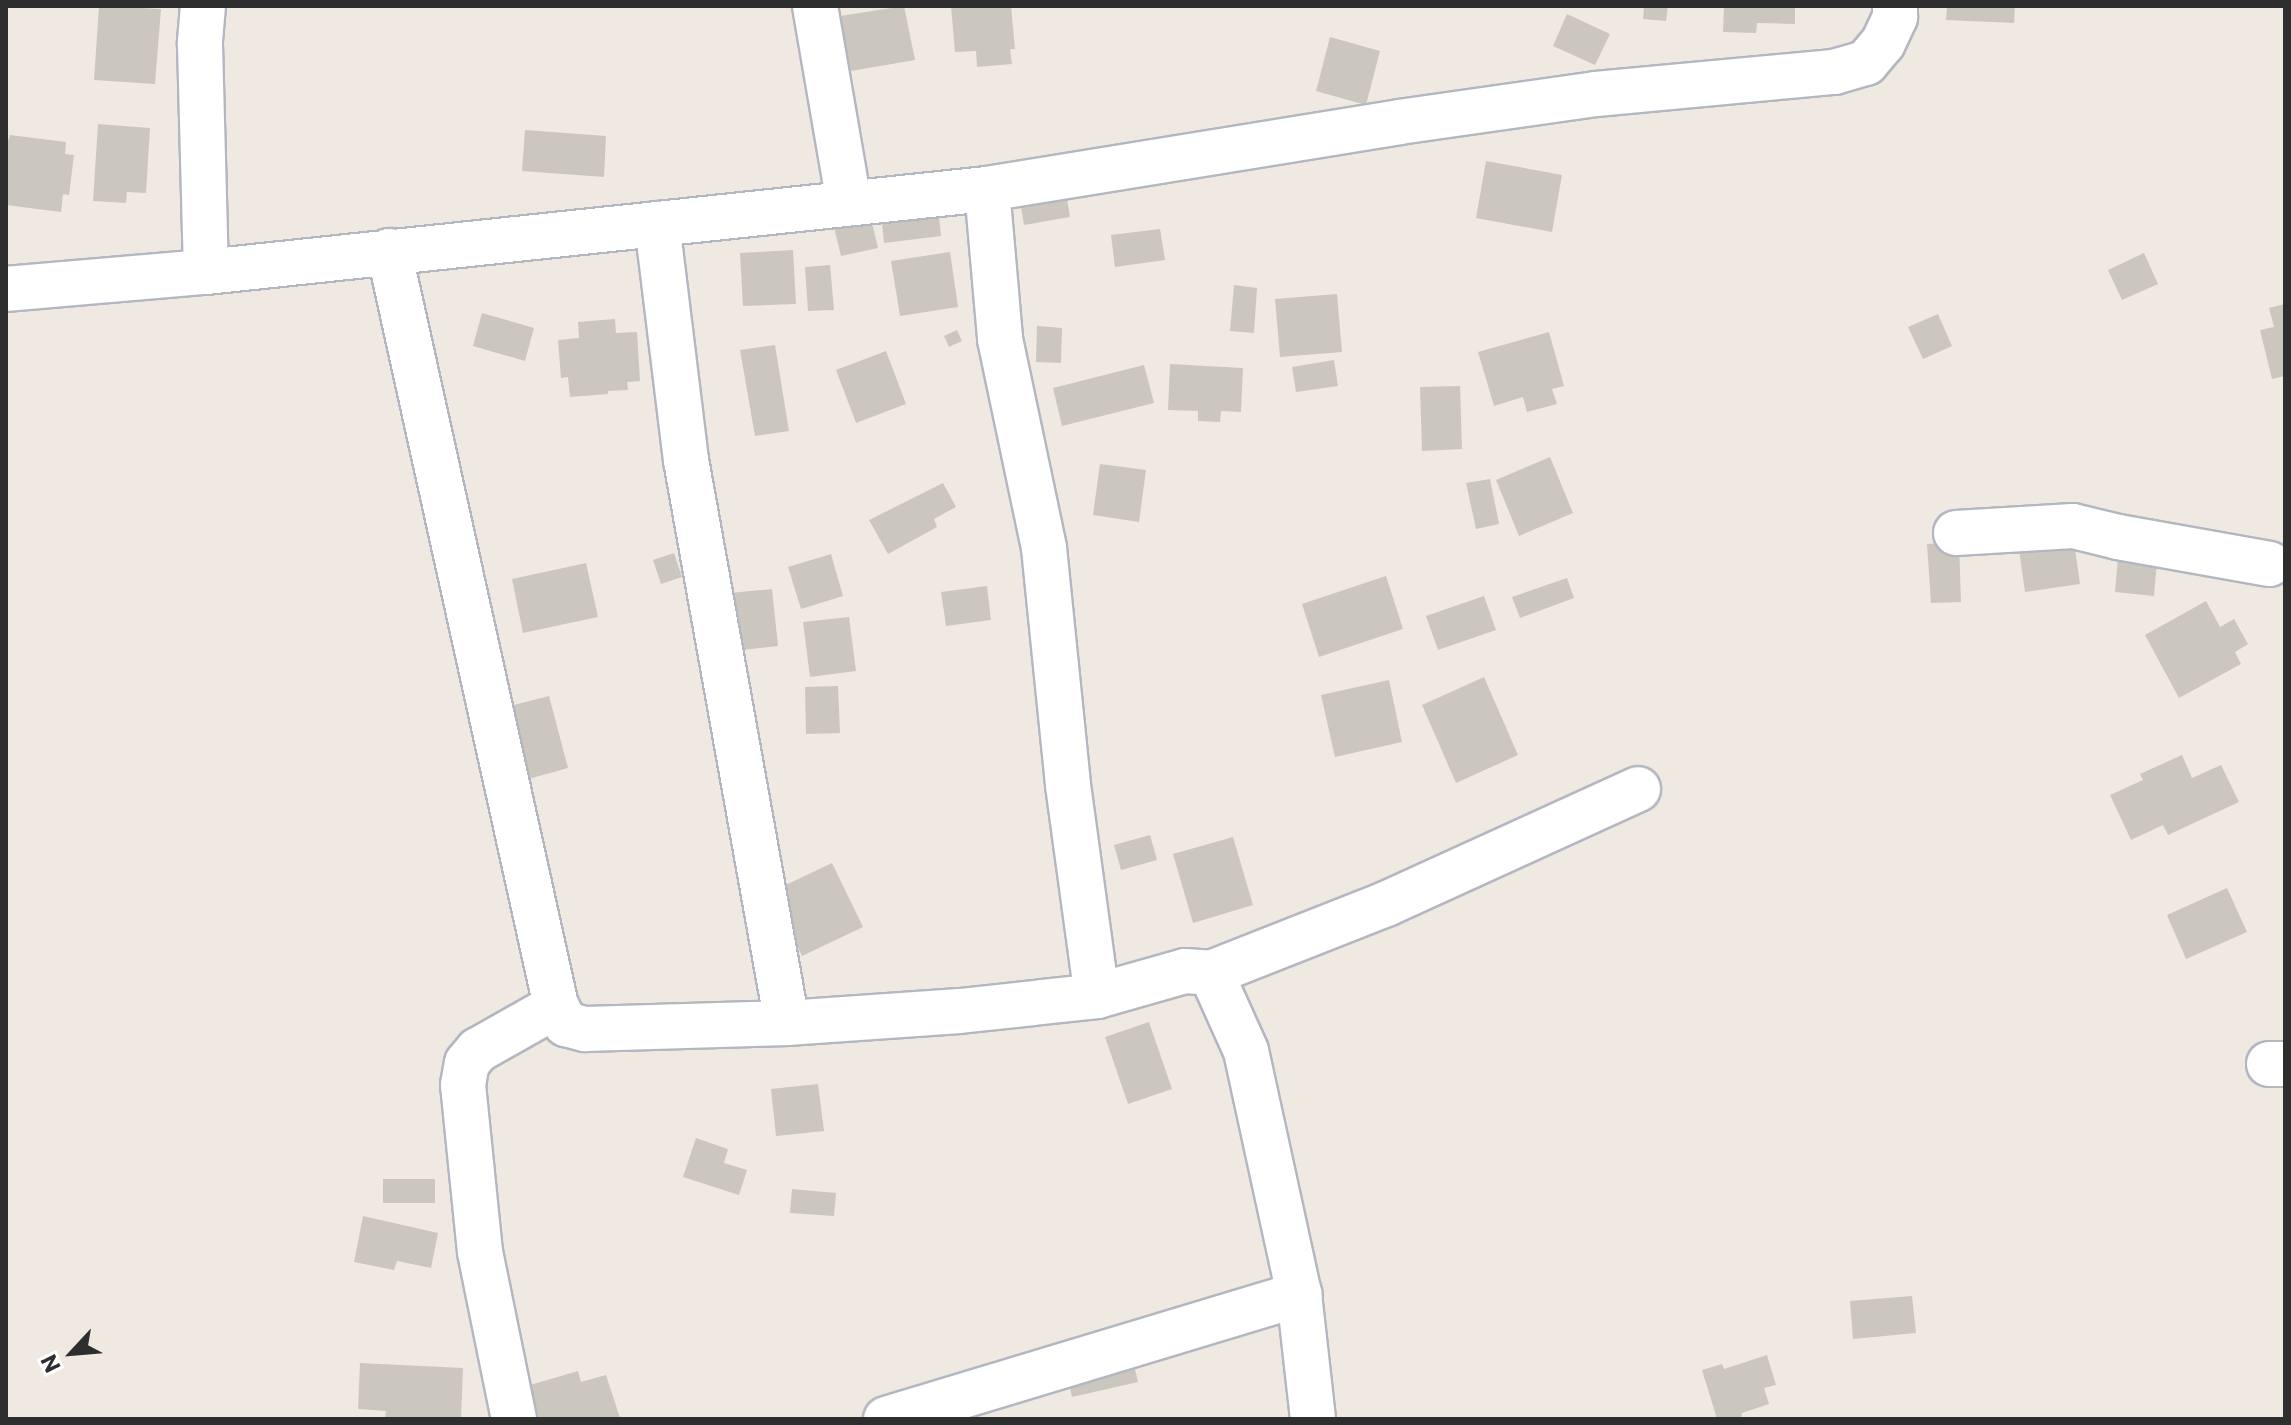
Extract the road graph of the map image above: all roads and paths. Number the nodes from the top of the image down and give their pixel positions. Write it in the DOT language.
graph roads {
  1 [pos="203,6"];
  2 [pos="815,6"];
  3 [pos="1895,6"];
  4 [pos="987,189"];
  5 [pos="849,203"];
  6 [pos="657,224"];
  7 [pos="389,251"];
  8 [pos="206,272"];
  9 [pos="6,289"];
  10 [pos="1956,533"];
  11 [pos="2280,570"];
  12 [pos="1638,789"];
  13 [pos="1211,973"];
  14 [pos="1097,996"];
  15 [pos="556,1006"];
  16 [pos="787,1023"];
  17 [pos="1299,1294"];
  18 [pos="514,1419"];
  19 [pos="886,1419"];
  20 [pos="1313,1419"];
  1 -- 8 [label="street"];
  2 -- 5 [label="street"];
  3 -- 4 [label="street"];
  4 -- 5 [label="street"];
  4 -- 14 [label="street"];
  5 -- 6 [label="street"];
  6 -- 7 [label="street"];
  6 -- 16 [label="street"];
  7 -- 8 [label="street"];
  7 -- 15 [label="street"];
  8 -- 9 [label="street"];
  10 -- 11 [label="street"];
  12 -- 13 [label="street"];
  13 -- 14 [label="street"];
  13 -- 17 [label="street"];
  14 -- 16 [label="street"];
  15 -- 16 [label="street"];
  15 -- 18 [label="street"];
  17 -- 19 [label="street"];
  17 -- 20 [label="street"];
}
